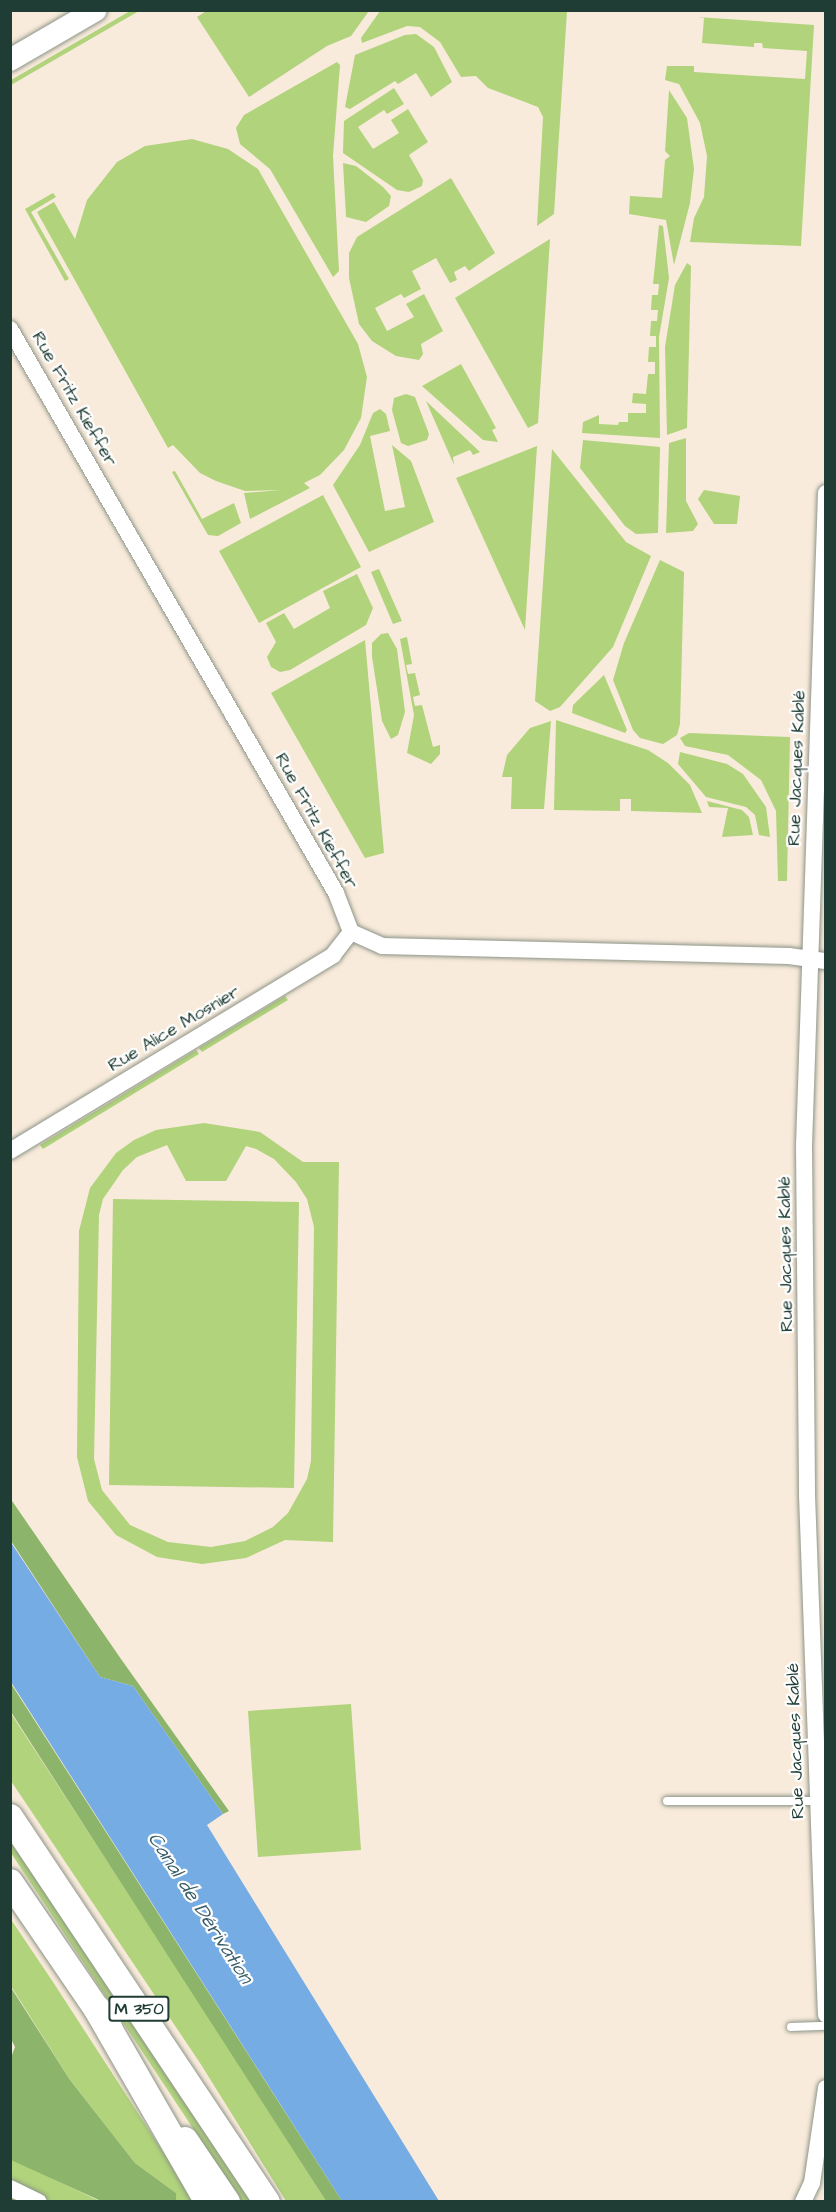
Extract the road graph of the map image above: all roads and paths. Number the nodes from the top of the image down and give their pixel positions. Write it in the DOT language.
graph roads {
  1 [pos="96,10"];
  2 [pos="10,60"];
  3 [pos="10,329"];
  4 [pos="825,494"];
  5 [pos="825,524"];
  6 [pos="351,933"];
  7 [pos="818,960"];
  8 [pos="10,1151"];
  9 [pos="667,1801"];
  10 [pos="821,1801"];
  11 [pos="10,1817"];
  12 [pos="10,1882"];
  13 [pos="97,2009"];
  14 [pos="825,2015"];
  15 [pos="825,2026"];
  16 [pos="791,2027"];
  17 [pos="825,2088"];
  18 [pos="10,2188"];
  19 [pos="39,2202"];
  20 [pos="208,2202"];
  21 [pos="226,2202"];
  22 [pos="267,2202"];
  23 [pos="803,2202"];
  1 -- 2 [label="main road"];
  3 -- 6 [label="street, Rue Fritz Kieffer"];
  4 -- 5 [label="street, Rue Jacques Kablé"];
  5 -- 7 [label="street, Rue Jacques Kablé"];
  6 -- 7 [label="street"];
  6 -- 8 [label="street, Rue Alice Mosnier"];
  7 -- 10 [label="street, Rue Jacques Kablé"];
  9 -- 10 [label="lane"];
  10 -- 14 [label="street, Rue Jacques Kablé"];
  11 -- 22 [label="main road, M 350"];
  12 -- 13 [label="main road, M 350"];
  13 -- 20 [label="highway"];
  13 -- 21 [label="main road, M 350"];
  15 -- 16 [label="lane"];
  17 -- 23 [label="street"];
  18 -- 19 [label="street"];
}
